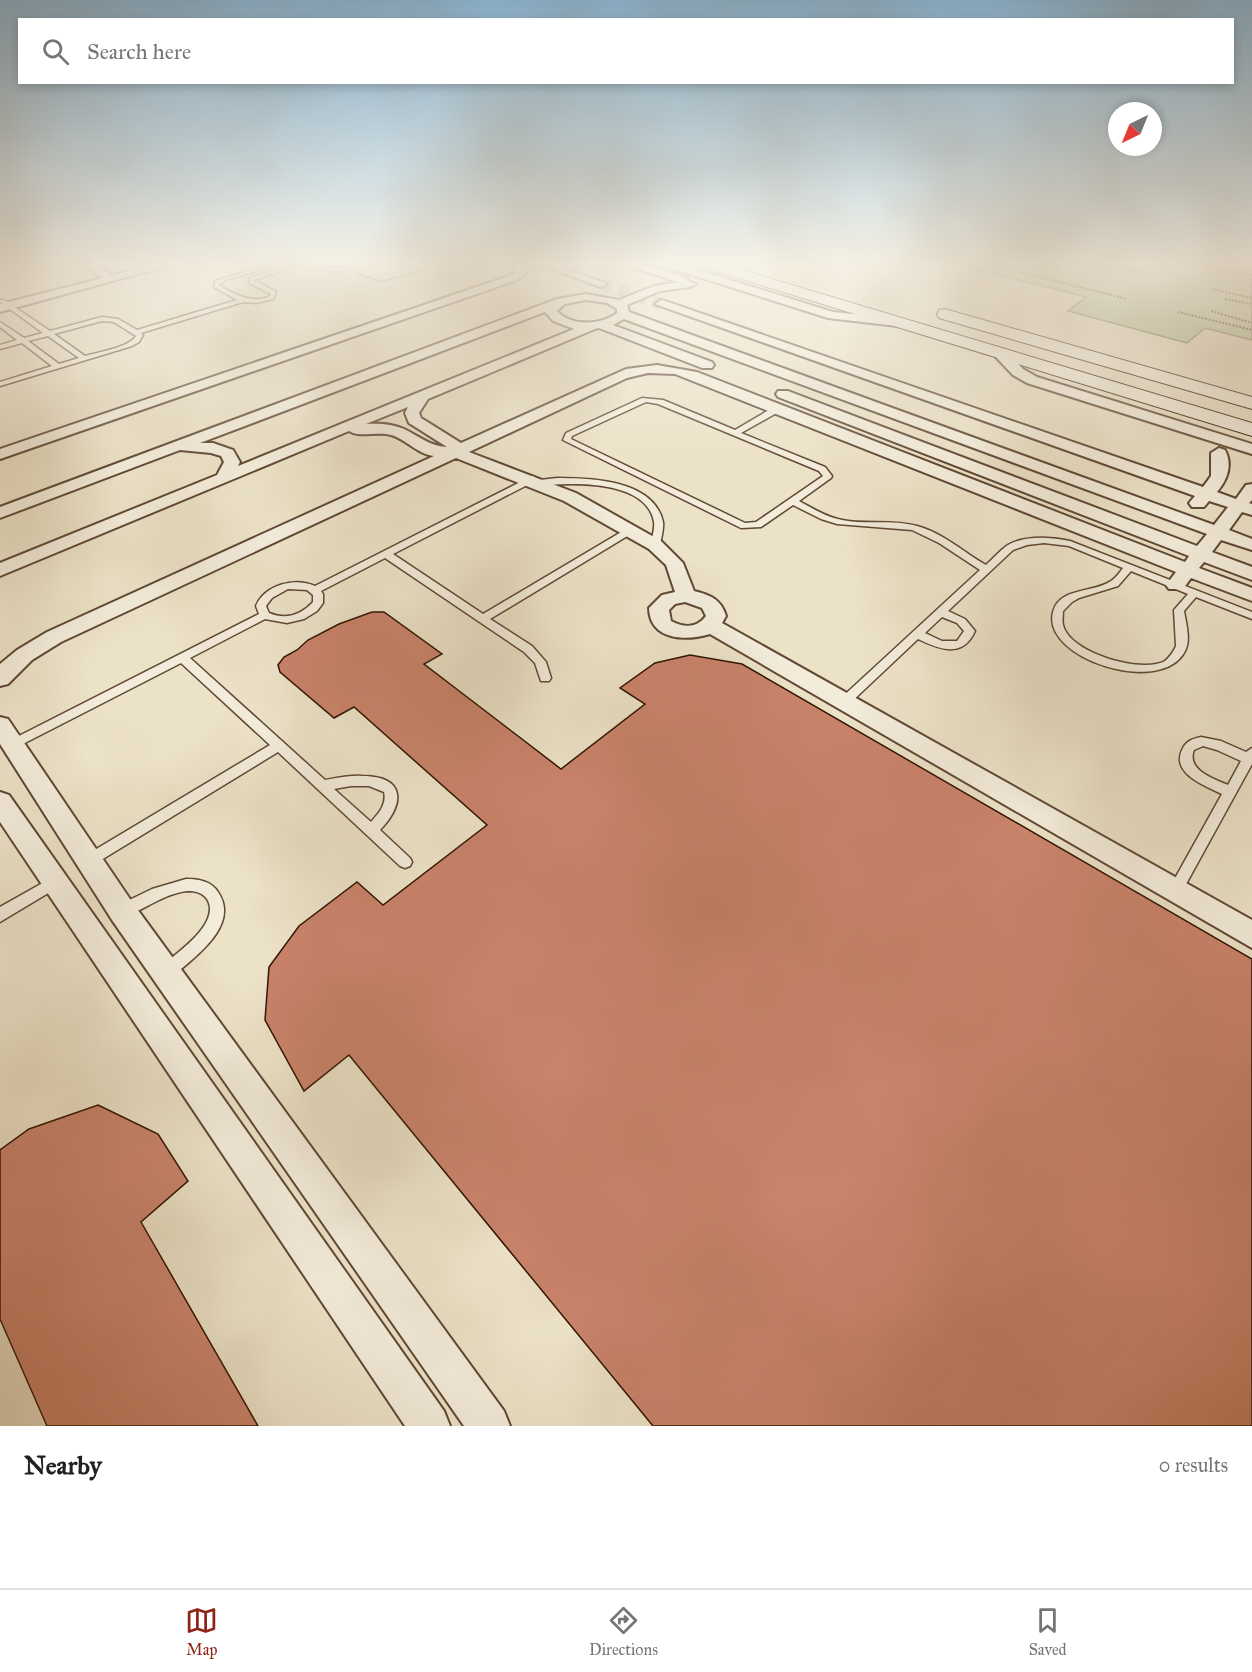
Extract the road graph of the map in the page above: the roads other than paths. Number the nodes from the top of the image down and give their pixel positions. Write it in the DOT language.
graph roads {
  1 [pos="9,331"];
  2 [pos="44,331"];
  3 [pos="57,331"];
  4 [pos="142,331"];
  5 [pos="360,331"];
  6 [pos="485,331"];
  7 [pos="582,331"];
  8 [pos="615,331"];
  9 [pos="678,331"];
  10 [pos="737,331"];
  11 [pos="925,331"];
  12 [pos="1003,331"];
  13 [pos="137,332"];
  14 [pos="48,333"];
  15 [pos="22,340"];
  16 [pos="0,347"];
  17 [pos="1000,353"];
  18 [pos="85,359"];
  19 [pos="58,367"];
  20 [pos="0,384"];
  21 [pos="421,398"];
  22 [pos="1252,403"];
  23 [pos="1113,405"];
  24 [pos="777,409"];
  25 [pos="426,429"];
  26 [pos="1252,430"];
  27 [pos="735,433"];
  28 [pos="331,434"];
  29 [pos="408,437"];
  30 [pos="173,448"];
  31 [pos="1252,449"];
  32 [pos="454,453"];
  33 [pos="1220,453"];
  34 [pos="0,454"];
  35 [pos="1252,464"];
  36 [pos="223,479"];
  37 [pos="536,481"];
  38 [pos="1240,481"];
  39 [pos="651,482"];
  40 [pos="633,493"];
  41 [pos="1206,494"];
  42 [pos="793,501"];
  43 [pos="1245,508"];
  44 [pos="0,513"];
  45 [pos="1183,520"];
  46 [pos="631,530"];
  47 [pos="1218,532"];
  48 [pos="1166,541"];
  49 [pos="656,544"];
  50 [pos="1252,545"];
  51 [pos="386,554"];
  52 [pos="1200,554"];
  53 [pos="1153,557"];
  54 [pos="987,569"];
  55 [pos="1135,569"];
  56 [pos="0,570"];
  57 [pos="1188,570"];
  58 [pos="1252,574"];
  59 [pos="1176,585"];
  60 [pos="315,590"];
  61 [pos="1194,593"];
  62 [pos="1252,595"];
  63 [pos="685,596"];
  64 [pos="941,612"];
  65 [pos="265,615"];
  66 [pos="1252,616"];
  67 [pos="484,618"];
  68 [pos="711,626"];
  69 [pos="917,634"];
  70 [pos="183,658"];
  71 [pos="545,678"];
  72 [pos="0,679"];
  73 [pos="844,702"];
  74 [pos="6,734"];
  75 [pos="278,746"];
  76 [pos="1250,756"];
  77 [pos="321,786"];
  78 [pos="1230,792"];
  79 [pos="0,802"];
  80 [pos="370,831"];
  81 [pos="88,861"];
  82 [pos="405,862"];
  83 [pos="55,882"];
  84 [pos="1175,891"];
  85 [pos="122,911"];
  86 [pos="0,915"];
  87 [pos="1252,935"];
  88 [pos="166,972"];
  89 [pos="429,1426"];
  90 [pos="489,1426"];
  1 -- 15 [label="lane"];
  2 -- 14 [label="lane"];
  3 -- 14 [label="lane"];
  4 -- 13 [label="lane"];
  5 -- 34 [label="street"];
  6 -- 30 [label="street"];
  7 -- 21 [label="street"];
  8 -- 48 [label="street"];
  9 -- 45 [label="street"];
  10 -- 41 [label="street"];
  11 -- 17 [label="main road"];
  12 -- 22 [label="main road"];
  13 -- 18 [label="lane"];
  14 -- 15 [label="lane"];
  14 -- 18 [label="lane"];
  15 -- 16 [label="lane"];
  15 -- 19 [label="lane"];
  17 -- 23 [label="street"];
  17 -- 26 [label="main road"];
  18 -- 19 [label="lane"];
  19 -- 20 [label="lane"];
  21 -- 25 [label="street"];
  21 -- 28 [label="street"];
  23 -- 31 [label="street"];
  23 -- 33 [label="street"];
  24 -- 27 [label="lane"];
  24 -- 32 [label="street"];
  24 -- 53 [label="street"];
  25 -- 29 [label="street"];
  25 -- 32 [label="street"];
  27 -- 39 [label="lane"];
  27 -- 42 [label="lane"];
  28 -- 29 [label="street"];
  28 -- 36 [label="street"];
  29 -- 32 [label="street"];
  30 -- 36 [label="street"];
  30 -- 44 [label="street"];
  32 -- 37 [label="street"];
  32 -- 72 [label="street"];
  33 -- 35 [label="street"];
  33 -- 38 [label="street"];
  36 -- 56 [label="street"];
  37 -- 40 [label="lane"];
  37 -- 46 [label="street"];
  37 -- 51 [label="lane"];
  38 -- 41 [label="street"];
  38 -- 43 [label="street"];
  39 -- 40 [label="lane"];
  39 -- 42 [label="lane"];
  40 -- 49 [label="lane"];
  41 -- 43 [label="street"];
  41 -- 45 [label="street"];
  42 -- 54 [label="lane"];
  43 -- 47 [label="street"];
  45 -- 47 [label="street"];
  45 -- 48 [label="street"];
  46 -- 49 [label="street"];
  46 -- 67 [label="lane"];
  47 -- 50 [label="street"];
  47 -- 52 [label="street"];
  48 -- 52 [label="street"];
  48 -- 53 [label="street"];
  49 -- 63 [label="street"];
  51 -- 60 [label="lane"];
  51 -- 67 [label="lane"];
  52 -- 57 [label="street"];
  52 -- 58 [label="street"];
  53 -- 55 [label="street"];
  53 -- 57 [label="street"];
  54 -- 55 [label="lane"];
  54 -- 64 [label="lane"];
  55 -- 59 [label="lane"];
  55 -- 61 [label="lane"];
  57 -- 59 [label="street"];
  57 -- 62 [label="street"];
  59 -- 61 [label="lane"];
  60 -- 65 [label="lane"];
  60 -- 65 [label="lane"];
  61 -- 66 [label="lane"];
  63 -- 68 [label="street"];
  63 -- 68 [label="street"];
  64 -- 69 [label="lane"];
  64 -- 69 [label="lane"];
  65 -- 70 [label="lane"];
  67 -- 71 [label="lane"];
  68 -- 73 [label="street"];
  69 -- 73 [label="lane"];
  70 -- 74 [label="lane"];
  70 -- 75 [label="lane"];
  73 -- 84 [label="street"];
  74 -- 81 [label="street"];
  75 -- 77 [label="lane"];
  75 -- 81 [label="lane"];
  76 -- 78 [label="lane"];
  76 -- 78 [label="lane"];
  77 -- 80 [label="lane"];
  77 -- 80 [label="lane"];
  78 -- 84 [label="lane"];
  79 -- 83 [label="street"];
  80 -- 82 [label="lane"];
  81 -- 85 [label="street"];
  83 -- 86 [label="lane"];
  83 -- 89 [label="street"];
  84 -- 87 [label="street"];
  85 -- 88 [label="street"];
  85 -- 88 [label="lane"];
  88 -- 90 [label="street"];
}
